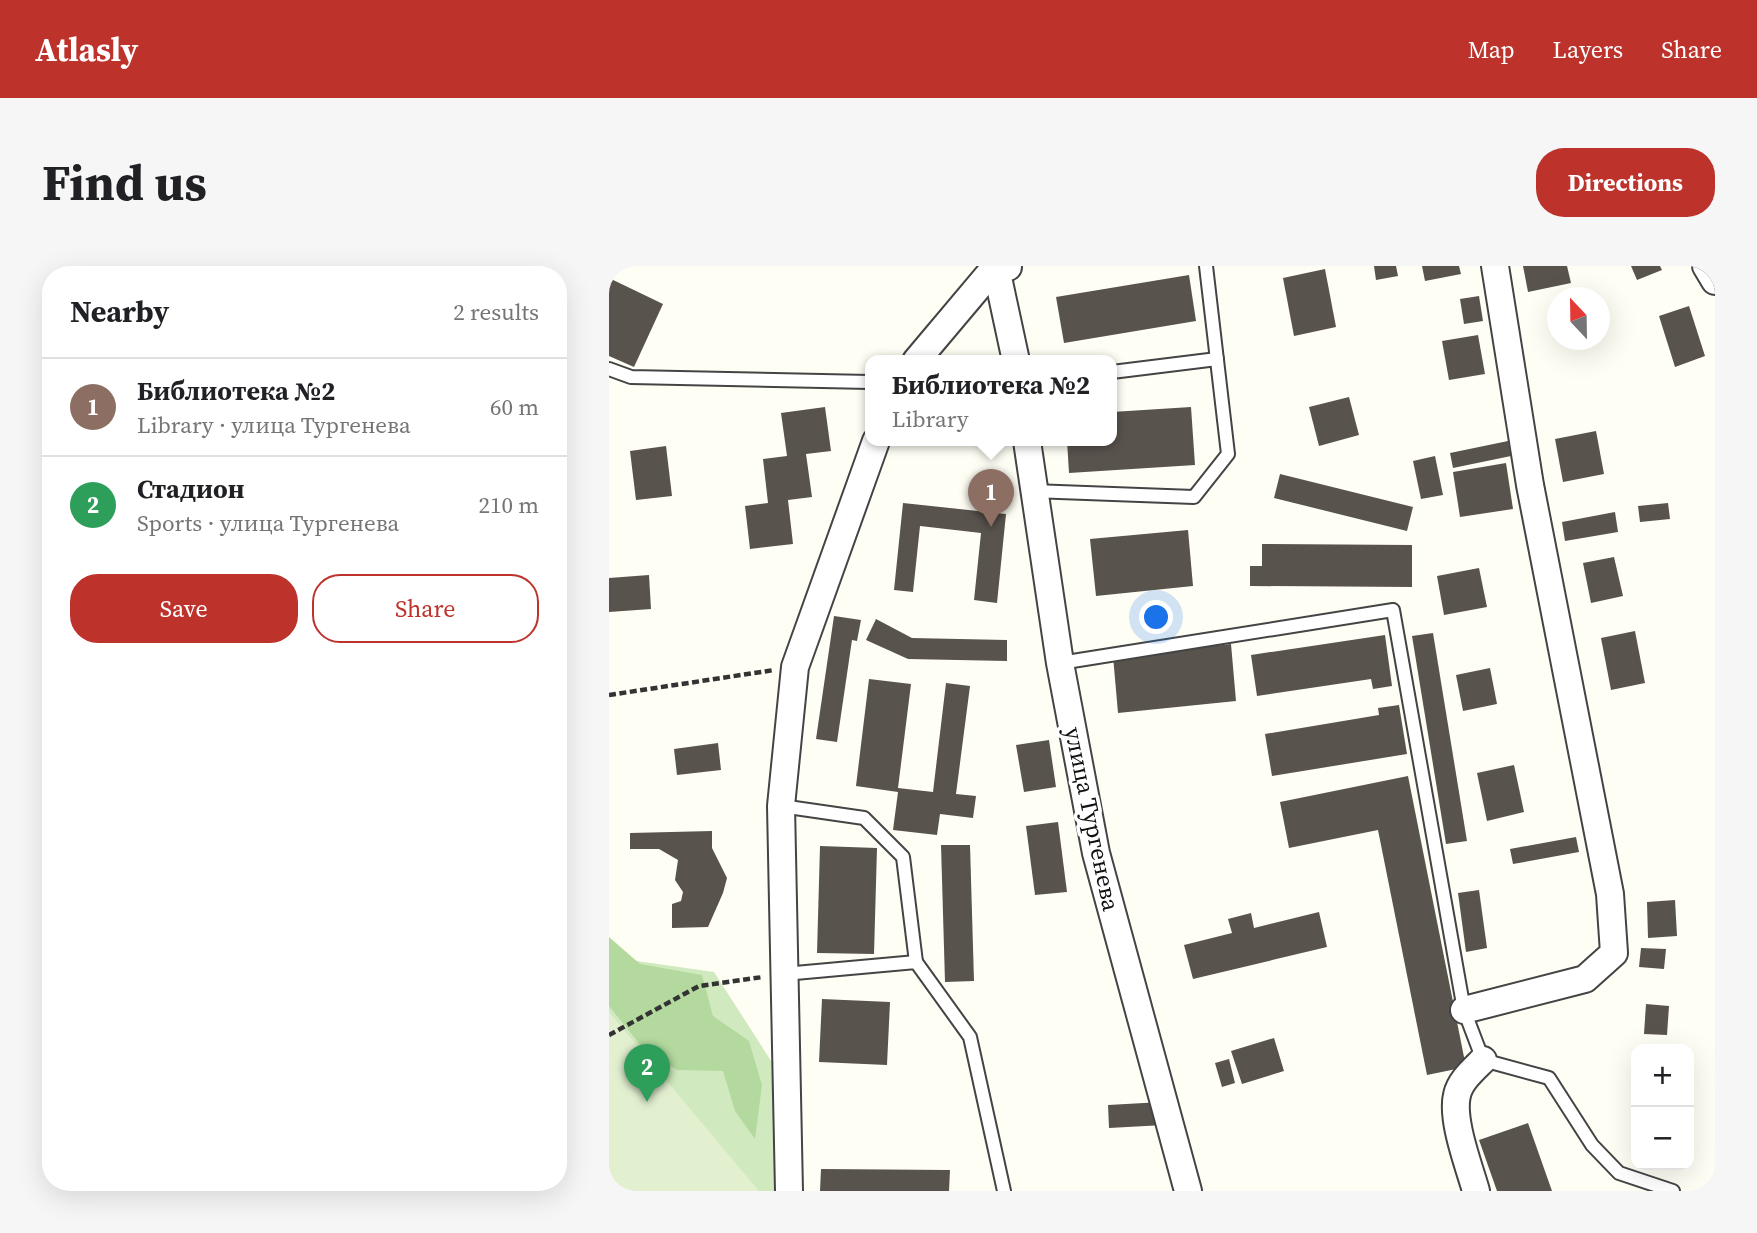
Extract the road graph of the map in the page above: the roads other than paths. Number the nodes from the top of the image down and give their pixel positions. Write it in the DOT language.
graph roads {
  1 [pos="1206,266"];
  2 [pos="1495,266"];
  3 [pos="1706,266"];
  4 [pos="1002,267"];
  5 [pos="1715,281"];
  6 [pos="921,355"];
  7 [pos="1015,355"];
  8 [pos="1217,359"];
  9 [pos="609,369"];
  10 [pos="1117,371"];
  11 [pos="865,382"];
  12 [pos="874,446"];
  13 [pos="1028,446"];
  14 [pos="1032,491"];
  15 [pos="1060,663"];
  16 [pos="781,806"];
  17 [pos="916,962"];
  18 [pos="784,974"];
  19 [pos="1464,1010"];
  20 [pos="1483,1060"];
  21 [pos="789,1191"];
  22 [pos="1004,1191"];
  23 [pos="1188,1191"];
  24 [pos="1476,1191"];
  25 [pos="1673,1191"];
  1 -- 8 [label="lane"];
  2 -- 19 [label="street"];
  3 -- 5 [label="street"];
  4 -- 6 [label="street"];
  4 -- 7 [label="street"];
  8 -- 10 [label="lane"];
  8 -- 14 [label="lane"];
  9 -- 11 [label="lane"];
  12 -- 16 [label="street"];
  13 -- 14 [label="street, улица Тургенева"];
  14 -- 15 [label="street, улица Тургенева"];
  15 -- 19 [label="lane"];
  15 -- 23 [label="street, улица Тургенева"];
  16 -- 17 [label="lane"];
  16 -- 18 [label="street"];
  17 -- 18 [label="lane"];
  17 -- 22 [label="lane"];
  18 -- 21 [label="street"];
  19 -- 20 [label="lane"];
  20 -- 24 [label="street"];
  20 -- 25 [label="lane"];
}
